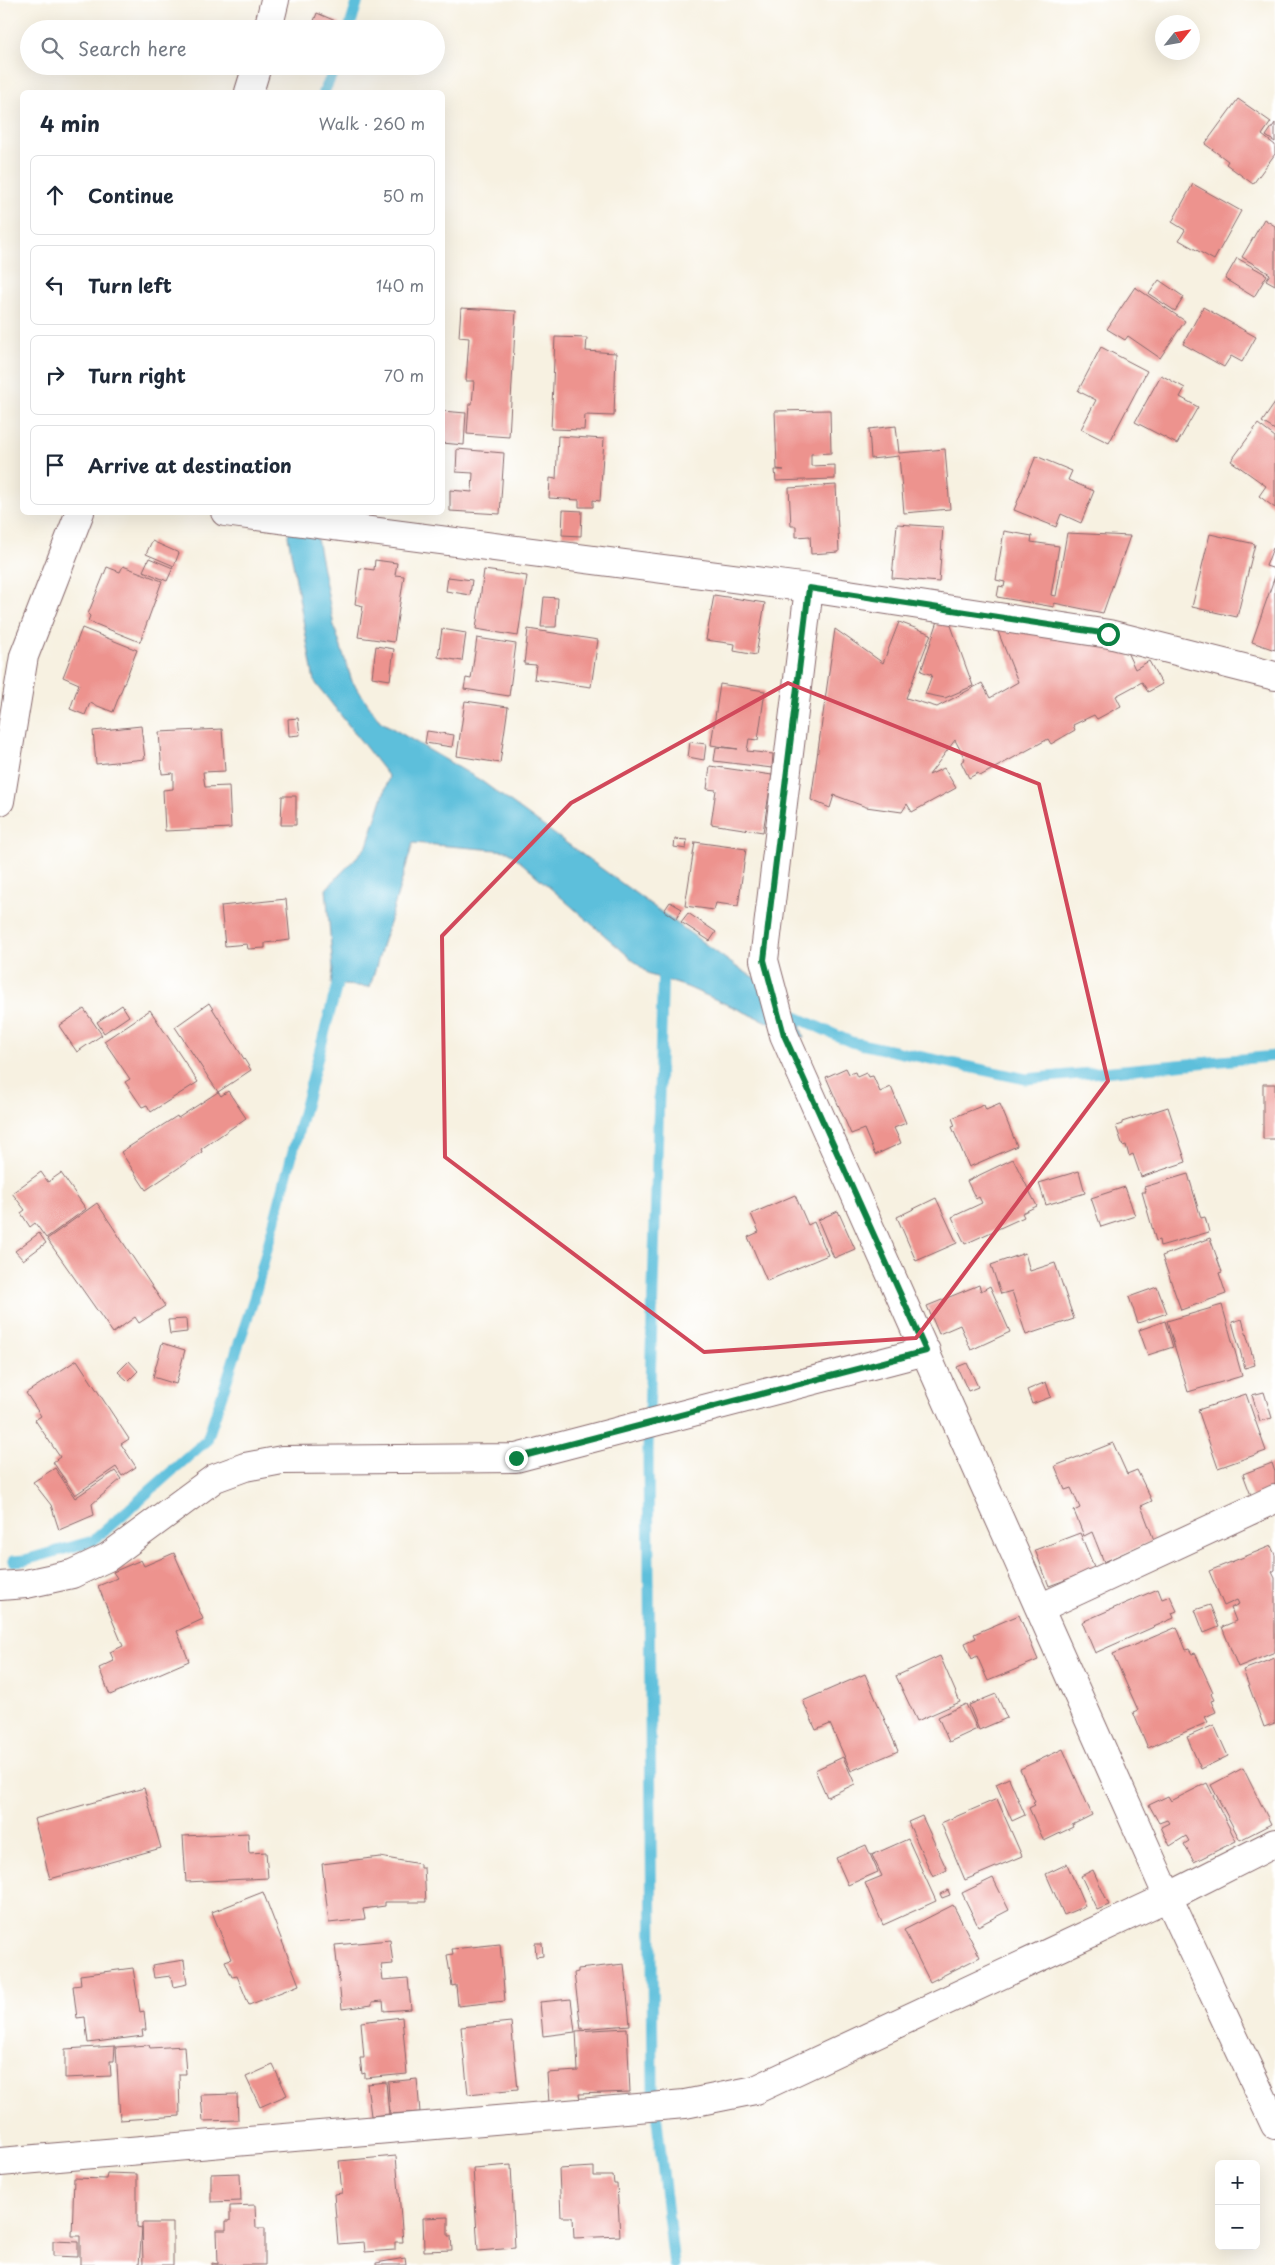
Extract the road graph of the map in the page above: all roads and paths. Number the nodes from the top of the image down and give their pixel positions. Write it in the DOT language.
graph roads {
  1 [pos="275,0"];
  2 [pos="270,20"];
  3 [pos="254,75"];
  4 [pos="250,90"];
  5 [pos="79,515"];
  6 [pos="246,515"];
  7 [pos="809,588"];
  8 [pos="1275,676"];
  9 [pos="0,801"];
  10 [pos="926,1351"];
  11 [pos="1275,1499"];
  12 [pos="0,1586"];
  13 [pos="1040,1608"];
  14 [pos="1275,1843"];
  15 [pos="1168,1898"];
  16 [pos="1275,2125"];
  17 [pos="0,2162"];
  1 -- 2 [label="street"];
  3 -- 4 [label="street"];
  5 -- 9 [label="street"];
  6 -- 7 [label="street"];
  7 -- 8 [label="street"];
  7 -- 10 [label="street"];
  10 -- 12 [label="street"];
  10 -- 13 [label="street"];
  11 -- 13 [label="street"];
  13 -- 15 [label="street"];
  14 -- 15 [label="street"];
  15 -- 16 [label="street"];
  15 -- 17 [label="street"];
}
